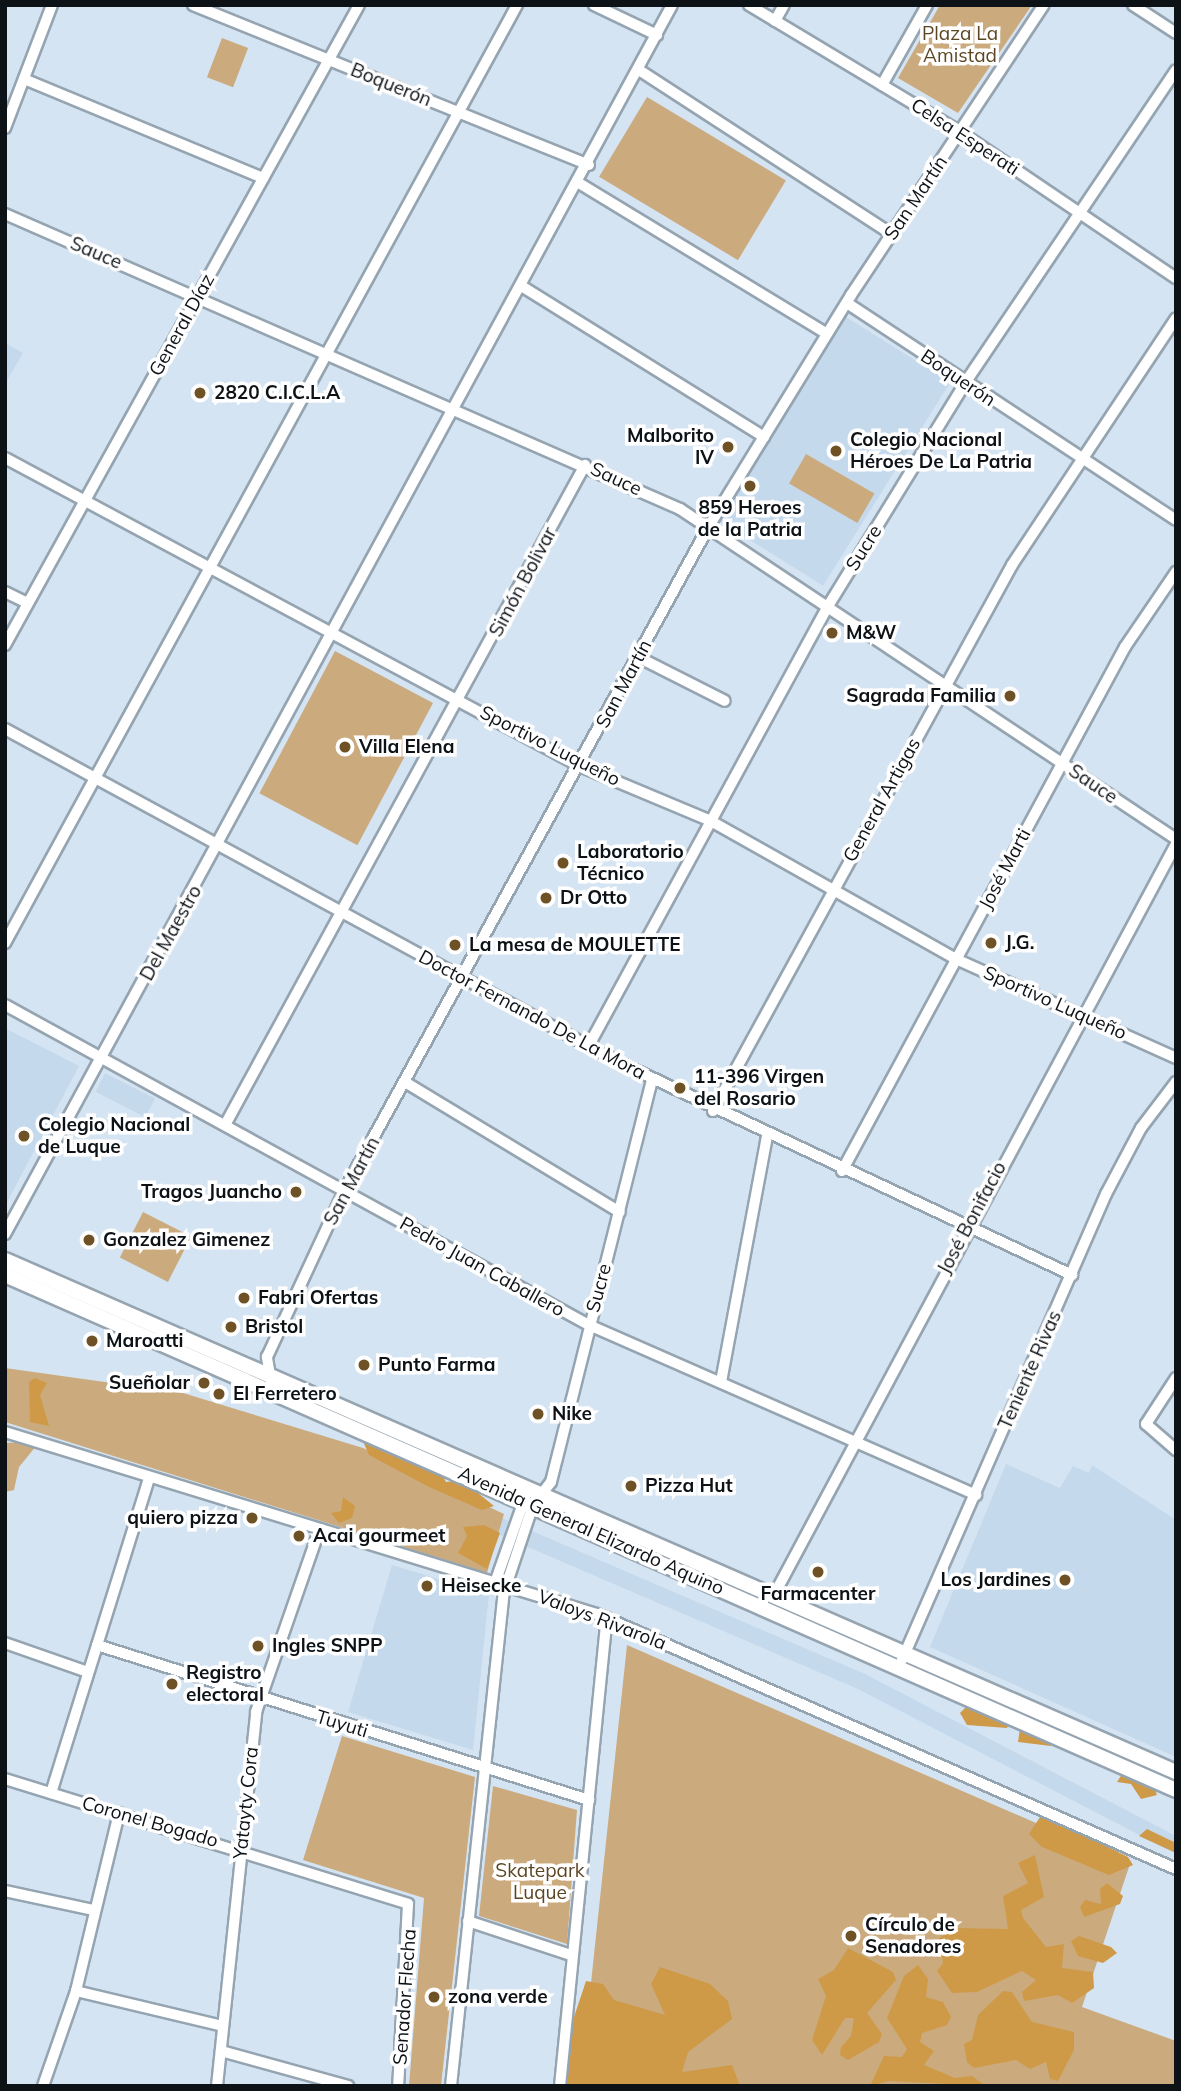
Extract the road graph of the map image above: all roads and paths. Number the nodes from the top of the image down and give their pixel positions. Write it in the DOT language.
graph roads {
  1 [pos="52,5"];
  2 [pos="193,5"];
  3 [pos="359,5"];
  4 [pos="517,5"];
  5 [pos="594,5"];
  6 [pos="673,5"];
  7 [pos="749,5"];
  8 [pos="784,5"];
  9 [pos="927,5"];
  10 [pos="1044,5"];
  11 [pos="1133,5"];
  12 [pos="214,9"];
  13 [pos="775,21"];
  14 [pos="1176,33"];
  15 [pos="657,35"];
  16 [pos="329,60"];
  17 [pos="639,70"];
  18 [pos="1176,70"];
  19 [pos="24,79"];
  20 [pos="882,85"];
  21 [pos="459,112"];
  22 [pos="5,128"];
  23 [pos="961,132"];
  24 [pos="589,165"];
  25 [pos="263,178"];
  26 [pos="578,186"];
  27 [pos="1078,213"];
  28 [pos="5,214"];
  29 [pos="892,234"];
  30 [pos="1176,278"];
  31 [pos="523,287"];
  32 [pos="198,296"];
  33 [pos="847,303"];
  34 [pos="1176,318"];
  35 [pos="827,334"];
  36 [pos="326,351"];
  37 [pos="965,383"];
  38 [pos="458,407"];
  39 [pos="764,437"];
  40 [pos="5,458"];
  41 [pos="1081,461"];
  42 [pos="585,465"];
  43 [pos="84,501"];
  44 [pos="1176,520"];
  45 [pos="709,526"];
  46 [pos="207,568"];
  47 [pos="1176,572"];
  48 [pos="5,592"];
  49 [pos="28,603"];
  50 [pos="828,606"];
  51 [pos="336,630"];
  52 [pos="5,645"];
  53 [pos="638,657"];
  54 [pos="945,685"];
  55 [pos="460,699"];
  56 [pos="725,701"];
  57 [pos="5,729"];
  58 [pos="1062,764"];
  59 [pos="580,766"];
  60 [pos="93,778"];
  61 [pos="711,821"];
  62 [pos="1176,842"];
  63 [pos="219,846"];
  64 [pos="833,889"];
  65 [pos="343,912"];
  66 [pos="5,943"];
  67 [pos="956,959"];
  68 [pos="462,978"];
  69 [pos="5,1006"];
  70 [pos="1083,1014"];
  71 [pos="588,1047"];
  72 [pos="1176,1058"];
  73 [pos="102,1059"];
  74 [pos="652,1080"];
  75 [pos="405,1082"];
  76 [pos="1176,1082"];
  77 [pos="713,1111"];
  78 [pos="225,1125"];
  79 [pos="767,1137"];
  80 [pos="842,1171"];
  81 [pos="344,1191"];
  82 [pos="620,1212"];
  83 [pos="967,1227"];
  84 [pos="5,1234"];
  85 [pos="5,1260"];
  86 [pos="5,1275"];
  87 [pos="1072,1275"];
  88 [pos="589,1325"];
  89 [pos="268,1374"];
  90 [pos="1176,1377"];
  91 [pos="721,1382"];
  92 [pos="273,1392"];
  93 [pos="5,1432"];
  94 [pos="853,1442"];
  95 [pos="1176,1450"];
  96 [pos="149,1478"];
  97 [pos="545,1495"];
  98 [pos="976,1495"];
  99 [pos="526,1502"];
  100 [pos="319,1531"];
  101 [pos="502,1587"];
  102 [pos="774,1595"];
  103 [pos="607,1618"];
  104 [pos="5,1643"];
  105 [pos="97,1645"];
  106 [pos="902,1660"];
  107 [pos="88,1672"];
  108 [pos="260,1699"];
  109 [pos="484,1769"];
  110 [pos="1176,1772"];
  111 [pos="5,1779"];
  112 [pos="1176,1790"];
  113 [pos="51,1793"];
  114 [pos="589,1800"];
  115 [pos="119,1813"];
  116 [pos="241,1849"];
  117 [pos="1176,1869"];
  118 [pos="5,1891"];
  119 [pos="411,1909"];
  120 [pos="94,1910"];
  121 [pos="468,1920"];
  122 [pos="572,1955"];
  123 [pos="76,1991"];
  124 [pos="223,2026"];
  125 [pos="221,2051"];
  126 [pos="43,2086"];
  127 [pos="217,2086"];
  128 [pos="348,2086"];
  129 [pos="398,2086"];
  130 [pos="451,2086"];
  131 [pos="560,2086"];
  1 -- 19 [label="street"];
  2 -- 12 [label="street, Boquerón"];
  3 -- 16 [label="street, General Díaz"];
  4 -- 21 [label="street"];
  5 -- 15 [label="street"];
  6 -- 15 [label="street, Del Maestro"];
  7 -- 13 [label="street, Celsa Esperati"];
  8 -- 13 [label="street"];
  9 -- 20 [label="street"];
  10 -- 23 [label="street, San Martín"];
  11 -- 14 [label="street"];
  12 -- 16 [label="street, Boquerón"];
  13 -- 20 [label="street, Celsa Esperati"];
  15 -- 17 [label="street, Del Maestro"];
  16 -- 21 [label="street, Boquerón"];
  16 -- 25 [label="street, General Díaz"];
  17 -- 24 [label="street, Del Maestro"];
  17 -- 29 [label="street"];
  18 -- 27 [label="street, Sucre"];
  19 -- 22 [label="street"];
  19 -- 25 [label="street"];
  20 -- 23 [label="street, Celsa Esperati"];
  21 -- 24 [label="street, Boquerón"];
  21 -- 36 [label="street"];
  23 -- 27 [label="street, Celsa Esperati"];
  23 -- 29 [label="street, San Martín"];
  24 -- 26 [label="street, Del Maestro"];
  25 -- 32 [label="street, General Díaz"];
  26 -- 31 [label="street, Del Maestro"];
  26 -- 35 [label="street"];
  27 -- 30 [label="street, Celsa Esperati"];
  27 -- 37 [label="street, Sucre"];
  28 -- 32 [label="street, Sauce"];
  29 -- 33 [label="street, San Martín"];
  31 -- 38 [label="street, Del Maestro"];
  31 -- 39 [label="street"];
  32 -- 36 [label="street, Sauce"];
  32 -- 43 [label="street, General Díaz"];
  33 -- 35 [label="street, San Martín"];
  33 -- 37 [label="street, Boquerón"];
  34 -- 41 [label="street, General Artigas"];
  35 -- 39 [label="street, San Martín"];
  36 -- 38 [label="street, Sauce"];
  36 -- 46 [label="street"];
  37 -- 41 [label="street, Boquerón"];
  37 -- 50 [label="street, Sucre"];
  38 -- 42 [label="street, Sauce"];
  38 -- 51 [label="street, Del Maestro"];
  39 -- 45 [label="street, San Martín"];
  40 -- 43 [label="street, Sportivo Luqueño"];
  41 -- 44 [label="street, Boquerón"];
  41 -- 54 [label="street, General Artigas"];
  42 -- 45 [label="street, Sauce"];
  42 -- 55 [label="street, Simón Bolivar"];
  43 -- 46 [label="street, Sportivo Luqueño"];
  43 -- 49 [label="street, General Díaz"];
  45 -- 50 [label="street, Sauce"];
  45 -- 53 [label="street, San Martín"];
  46 -- 51 [label="street, Sportivo Luqueño"];
  46 -- 60 [label="street"];
  47 -- 58 [label="street, José Marti"];
  48 -- 49 [label="street"];
  49 -- 52 [label="street, General Díaz"];
  50 -- 54 [label="street, Sauce"];
  50 -- 61 [label="street, Sucre"];
  51 -- 55 [label="street, Sportivo Luqueño"];
  51 -- 63 [label="street, Del Maestro"];
  53 -- 56 [label="street"];
  53 -- 59 [label="street, San Martín"];
  54 -- 58 [label="street, Sauce"];
  54 -- 64 [label="street, General Artigas"];
  55 -- 59 [label="street, Sportivo Luqueño"];
  55 -- 65 [label="street, Simón Bolivar"];
  57 -- 60 [label="street, Doctor Fernando De La Mora"];
  58 -- 62 [label="street, Sauce"];
  58 -- 67 [label="street, José Marti"];
  59 -- 61 [label="street, Sportivo Luqueño"];
  59 -- 68 [label="street, San Martín"];
  60 -- 63 [label="street, Doctor Fernando De La Mora"];
  60 -- 66 [label="street"];
  61 -- 64 [label="street, Sportivo Luqueño"];
  61 -- 71 [label="street, Sucre"];
  62 -- 70 [label="street, José Bonifacio"];
  63 -- 65 [label="street, Doctor Fernando De La Mora"];
  63 -- 73 [label="street, Del Maestro"];
  64 -- 67 [label="street, Sportivo Luqueño"];
  64 -- 77 [label="street, General Artigas"];
  65 -- 68 [label="street, Doctor Fernando De La Mora"];
  65 -- 78 [label="street, Simón Bolivar"];
  67 -- 70 [label="street, Sportivo Luqueño"];
  67 -- 80 [label="street, José Marti"];
  68 -- 71 [label="street, Doctor Fernando De La Mora"];
  68 -- 75 [label="street, San Martín"];
  69 -- 73 [label="street, Pedro Juan Caballero"];
  70 -- 72 [label="street, Sportivo Luqueño"];
  70 -- 83 [label="street, José Bonifacio"];
  71 -- 74 [label="street, Doctor Fernando De La Mora"];
  73 -- 78 [label="street, Pedro Juan Caballero"];
  73 -- 84 [label="street, Del Maestro"];
  74 -- 77 [label="street, Doctor Fernando De La Mora"];
  74 -- 82 [label="street, Sucre"];
  75 -- 81 [label="street, San Martín"];
  75 -- 82 [label="street"];
  76 -- 87 [label="street, Teniente Rivas"];
  77 -- 79 [label="street, Doctor Fernando De La Mora"];
  78 -- 81 [label="street, Pedro Juan Caballero"];
  79 -- 80 [label="street, Doctor Fernando De La Mora"];
  79 -- 91 [label="street"];
  80 -- 83 [label="street, Doctor Fernando De La Mora"];
  81 -- 88 [label="street, Pedro Juan Caballero"];
  81 -- 89 [label="street, San Martín"];
  82 -- 88 [label="street, Sucre"];
  83 -- 87 [label="street, Doctor Fernando De La Mora"];
  83 -- 94 [label="street, José Bonifacio"];
  85 -- 89 [label="main road, Avenida General Elizardo Aquino"];
  86 -- 92 [label="main road, Avenida General Elizardo Aquino"];
  87 -- 98 [label="street, Teniente Rivas"];
  88 -- 91 [label="street, Pedro Juan Caballero"];
  88 -- 97 [label="street, Sucre"];
  89 -- 92 [label="street, San Martín"];
  89 -- 97 [label="main road, Avenida General Elizardo Aquino"];
  90 -- 95 [label="street"];
  91 -- 94 [label="street, Pedro Juan Caballero"];
  92 -- 99 [label="main road, Avenida General Elizardo Aquino"];
  93 -- 96 [label="street, Valoys Rivarola"];
  94 -- 98 [label="street, Pedro Juan Caballero"];
  94 -- 102 [label="street, José Bonifacio"];
  96 -- 100 [label="street, Valoys Rivarola"];
  96 -- 105 [label="street"];
  97 -- 99 [label="street"];
  97 -- 102 [label="main road, Avenida General Elizardo Aquino"];
  98 -- 106 [label="street, Teniente Rivas"];
  99 -- 101 [label="street"];
  99 -- 106 [label="main road, Avenida General Elizardo Aquino"];
  100 -- 101 [label="street, Valoys Rivarola"];
  100 -- 108 [label="street, Yatayty Cora"];
  101 -- 103 [label="street, Valoys Rivarola"];
  101 -- 109 [label="street"];
  102 -- 106 [label="main road, Avenida General Elizardo Aquino"];
  103 -- 114 [label="street"];
  103 -- 117 [label="street, Valoys Rivarola"];
  104 -- 107 [label="street"];
  105 -- 107 [label="street"];
  105 -- 108 [label="street, Tuyuti"];
  106 -- 110 [label="main road, Avenida General Elizardo Aquino"];
  106 -- 112 [label="main road, Avenida General Elizardo Aquino"];
  107 -- 113 [label="street"];
  108 -- 109 [label="street, Tuyuti"];
  108 -- 116 [label="street, Yatayty Cora"];
  109 -- 114 [label="street, Tuyuti"];
  109 -- 121 [label="street"];
  111 -- 113 [label="street, Coronel Bogado"];
  113 -- 115 [label="street, Coronel Bogado"];
  114 -- 122 [label="street"];
  115 -- 116 [label="street, Coronel Bogado"];
  115 -- 120 [label="street"];
  116 -- 119 [label="street, Coronel Bogado"];
  116 -- 124 [label="street, Yatayty Cora"];
  118 -- 120 [label="street"];
  119 -- 129 [label="street, Senador Flecha"];
  120 -- 123 [label="street"];
  121 -- 122 [label="street"];
  121 -- 130 [label="street"];
  122 -- 131 [label="street"];
  123 -- 124 [label="street"];
  123 -- 126 [label="street"];
  124 -- 125 [label="street, Yatayty Cora"];
  125 -- 127 [label="street, Yatayty Cora"];
  125 -- 128 [label="street"];
}
